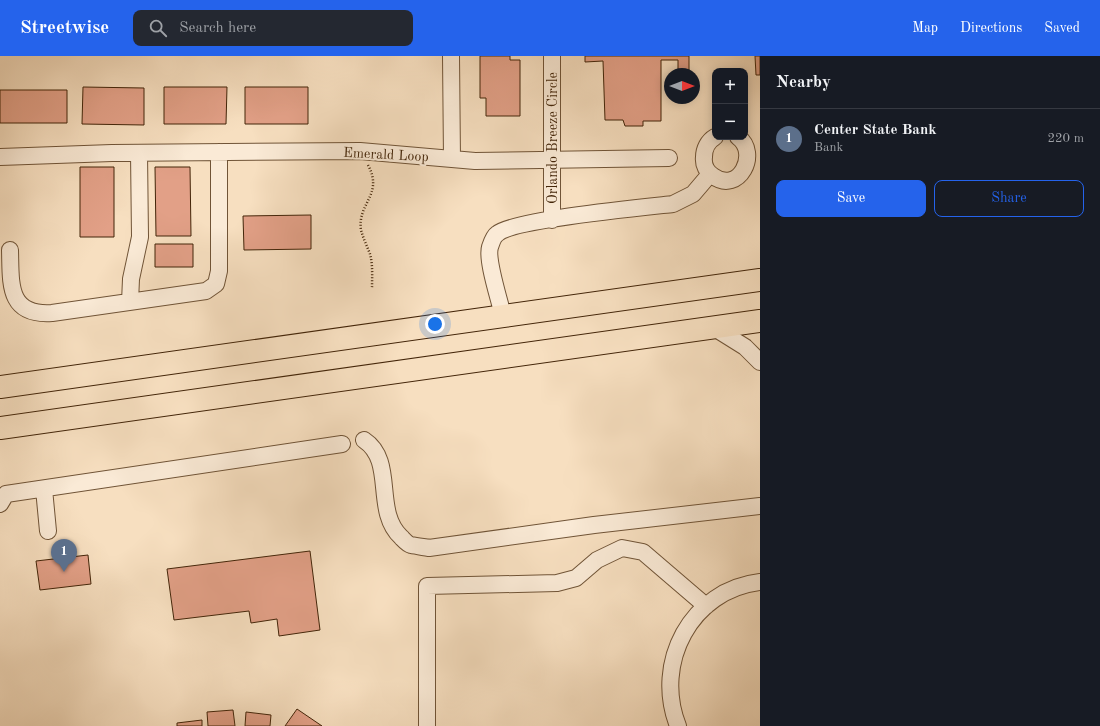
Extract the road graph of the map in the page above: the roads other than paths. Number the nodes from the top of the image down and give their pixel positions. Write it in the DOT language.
graph roads {
  1 [pos="451,56"];
  2 [pos="552,56"];
  3 [pos="712,140"];
  4 [pos="741,140"];
  5 [pos="139,152"];
  6 [pos="219,152"];
  7 [pos="755,152"];
  8 [pos="0,157"];
  9 [pos="669,158"];
  10 [pos="452,159"];
  11 [pos="553,161"];
  12 [pos="710,174"];
  13 [pos="552,220"];
  14 [pos="10,250"];
  15 [pos="760,280"];
  16 [pos="130,302"];
  17 [pos="503,316"];
  18 [pos="760,321"];
  19 [pos="713,327"];
  20 [pos="760,362"];
  21 [pos="0,387"];
  22 [pos="0,428"];
  23 [pos="364,440"];
  24 [pos="342,444"];
  25 [pos="44,489"];
  26 [pos="0,504"];
  27 [pos="760,506"];
  28 [pos="48,531"];
  29 [pos="760,582"];
  30 [pos="706,606"];
  31 [pos="427,726"];
  32 [pos="678,726"];
  1 -- 10 [label="street"];
  2 -- 11 [label="street, Orlando Breeze Circle"];
  3 -- 12 [label="street"];
  4 -- 7 [label="street"];
  5 -- 6 [label="street, Emerald Loop"];
  5 -- 8 [label="street, Emerald Loop"];
  5 -- 16 [label="street"];
  6 -- 10 [label="street, Emerald Loop"];
  6 -- 16 [label="street"];
  7 -- 12 [label="street"];
  9 -- 11 [label="street, Emerald Loop"];
  10 -- 11 [label="street, Emerald Loop"];
  11 -- 13 [label="street, Orlando Breeze Circle"];
  12 -- 13 [label="street"];
  13 -- 17 [label="street"];
  14 -- 16 [label="street"];
  15 -- 17 [label="highway"];
  17 -- 21 [label="highway"];
  18 -- 19 [label="highway"];
  19 -- 20 [label="street"];
  19 -- 22 [label="highway"];
  23 -- 27 [label="street"];
  24 -- 25 [label="street"];
  25 -- 26 [label="street"];
  25 -- 28 [label="street"];
  29 -- 30 [label="street"];
  30 -- 31 [label="street"];
  30 -- 32 [label="street"];
}
